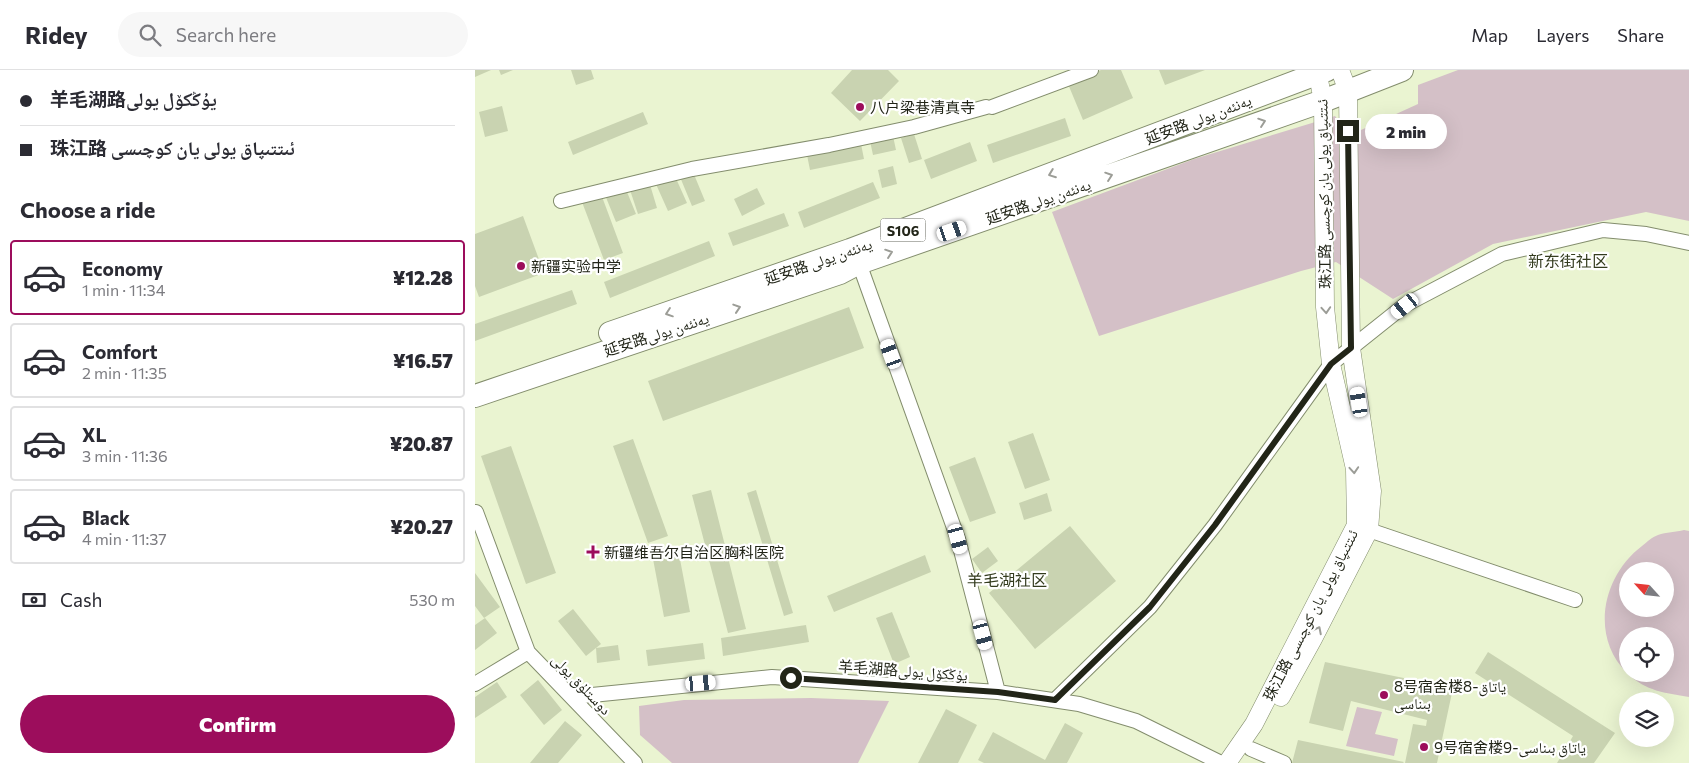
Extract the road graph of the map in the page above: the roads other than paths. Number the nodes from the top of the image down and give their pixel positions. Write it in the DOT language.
graph roads {
  1 [pos="1091,70"];
  2 [pos="1341,70"];
  3 [pos="1402,70"];
  4 [pos="1321,71"];
  5 [pos="1347,91"];
  6 [pos="1323,101"];
  7 [pos="561,200"];
  8 [pos="1689,243"];
  9 [pos="859,263"];
  10 [pos="1351,348"];
  11 [pos="1331,364"];
  12 [pos="475,381"];
  13 [pos="475,396"];
  14 [pos="475,512"];
  15 [pos="1362,528"];
  16 [pos="1575,600"];
  17 [pos="529,652"];
  18 [pos="475,684"];
  19 [pos="998,692"];
  20 [pos="572,697"];
  21 [pos="1055,700"];
  22 [pos="1246,756"];
  23 [pos="635,763"];
  24 [pos="1221,763"];
  25 [pos="1227,763"];
  26 [pos="1284,763"];
  1 -- 7 [label="street"];
  2 -- 5 [label="street, 珠江路 ئىتتىپاق يولى يان كوچىسى"];
  3 -- 5 [label="main road, 延安路يەنئەن يولى / S106"];
  4 -- 6 [label="street, 珠江路 ئىتتىپاق يولى يان كوچىسى"];
  4 -- 12 [label="main road, 延安路 يەنئەن يولى / S106, one-way"];
  5 -- 6 [label="main road, 延安路يەنئەن يولى / S106"];
  5 -- 10 [label="street, 珠江路 ئىتتىپاق يولى يان كوچىسى"];
  9 -- 6 [label="main road, 延安路يەنئەن يولى / S106, one-way"];
  6 -- 11 [label="street, 珠江路 ئىتتىپاق يولى يان كوچىسى, one-way"];
  8 -- 10 [label="street"];
  13 -- 9 [label="main road, 延安路يەنئەن يولى / S106, one-way"];
  9 -- 19 [label="street"];
  10 -- 11 [label="street"];
  10 -- 15 [label="street, 珠江路 ئىتتىپاق يولى يان كوچىسى"];
  11 -- 15 [label="street, 珠江路 ئىتتىپاق يولى يان كوچىسى, one-way"];
  11 -- 21 [label="street"];
  14 -- 17 [label="street"];
  15 -- 16 [label="street"];
  22 -- 15 [label="street, 珠江路 ئىتتىپاق يولى يان كوچىسى, one-way"];
  15 -- 25 [label="street, 珠江路 ئىتتىپاق يولى يان كوچىسى"];
  17 -- 18 [label="street"];
  17 -- 20 [label="street, دوستلۇق يولى"];
  19 -- 20 [label="street, 羊毛湖路يۇڭكۆل يولى"];
  19 -- 21 [label="street, 羊毛湖路يۇڭكۆل يولى"];
  20 -- 23 [label="street, دوستلۇق يولى"];
  21 -- 24 [label="street, 羊毛湖路يۇڭكۆل يولى"];
  22 -- 26 [label="street"];
}
